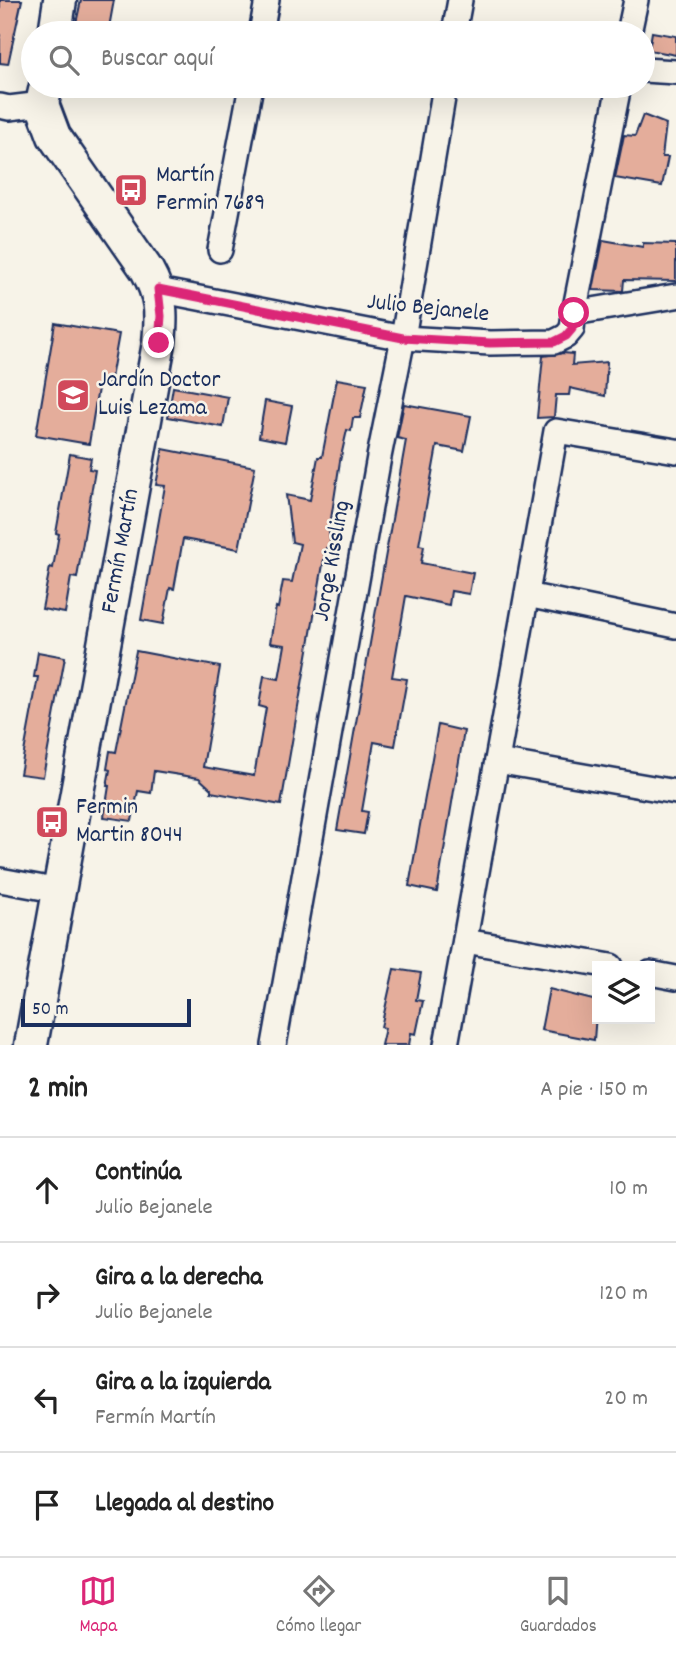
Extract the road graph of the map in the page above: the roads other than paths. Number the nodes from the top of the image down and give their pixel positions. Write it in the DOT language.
graph roads {
  1 [pos="60,0"];
  2 [pos="267,0"];
  3 [pos="460,0"];
  4 [pos="636,0"];
  5 [pos="57,21"];
  6 [pos="263,21"];
  7 [pos="456,21"];
  8 [pos="632,21"];
  9 [pos="655,70"];
  10 [pos="676,72"];
  11 [pos="36,98"];
  12 [pos="45,98"];
  13 [pos="249,98"];
  14 [pos="443,98"];
  15 [pos="617,98"];
  16 [pos="0,106"];
  17 [pos="220,250"];
  18 [pos="158,289"];
  19 [pos="676,296"];
  20 [pos="574,313"];
  21 [pos="403,338"];
  22 [pos="676,451"];
  23 [pos="527,595"];
  24 [pos="676,626"];
  25 [pos="497,761"];
  26 [pos="676,792"];
  27 [pos="0,880"];
  28 [pos="60,891"];
  29 [pos="465,941"];
  30 [pos="592,963"];
  31 [pos="655,974"];
  32 [pos="676,978"];
  33 [pos="31,1045"];
  34 [pos="274,1045"];
  35 [pos="446,1045"];
  1 -- 5 [label="main road"];
  2 -- 6 [label="street"];
  3 -- 7 [label="street"];
  4 -- 8 [label="street"];
  9 -- 10 [label="street"];
  11 -- 16 [label="street"];
  12 -- 18 [label="main road, Fermín Martín"];
  13 -- 17 [label="street"];
  14 -- 21 [label="street, Jorge Kissling"];
  15 -- 20 [label="street"];
  18 -- 21 [label="street, Julio Bejanele"];
  18 -- 28 [label="main road, Fermín Martín"];
  19 -- 20 [label="street"];
  20 -- 21 [label="street, Julio Bejanele"];
  21 -- 34 [label="street, Jorge Kissling"];
  22 -- 23 [label="street"];
  23 -- 24 [label="street"];
  23 -- 25 [label="street"];
  25 -- 26 [label="street"];
  25 -- 29 [label="street"];
  27 -- 28 [label="street"];
  28 -- 33 [label="main road, Fermín Martín"];
  29 -- 30 [label="street"];
  29 -- 35 [label="street"];
  31 -- 32 [label="street"];
}
